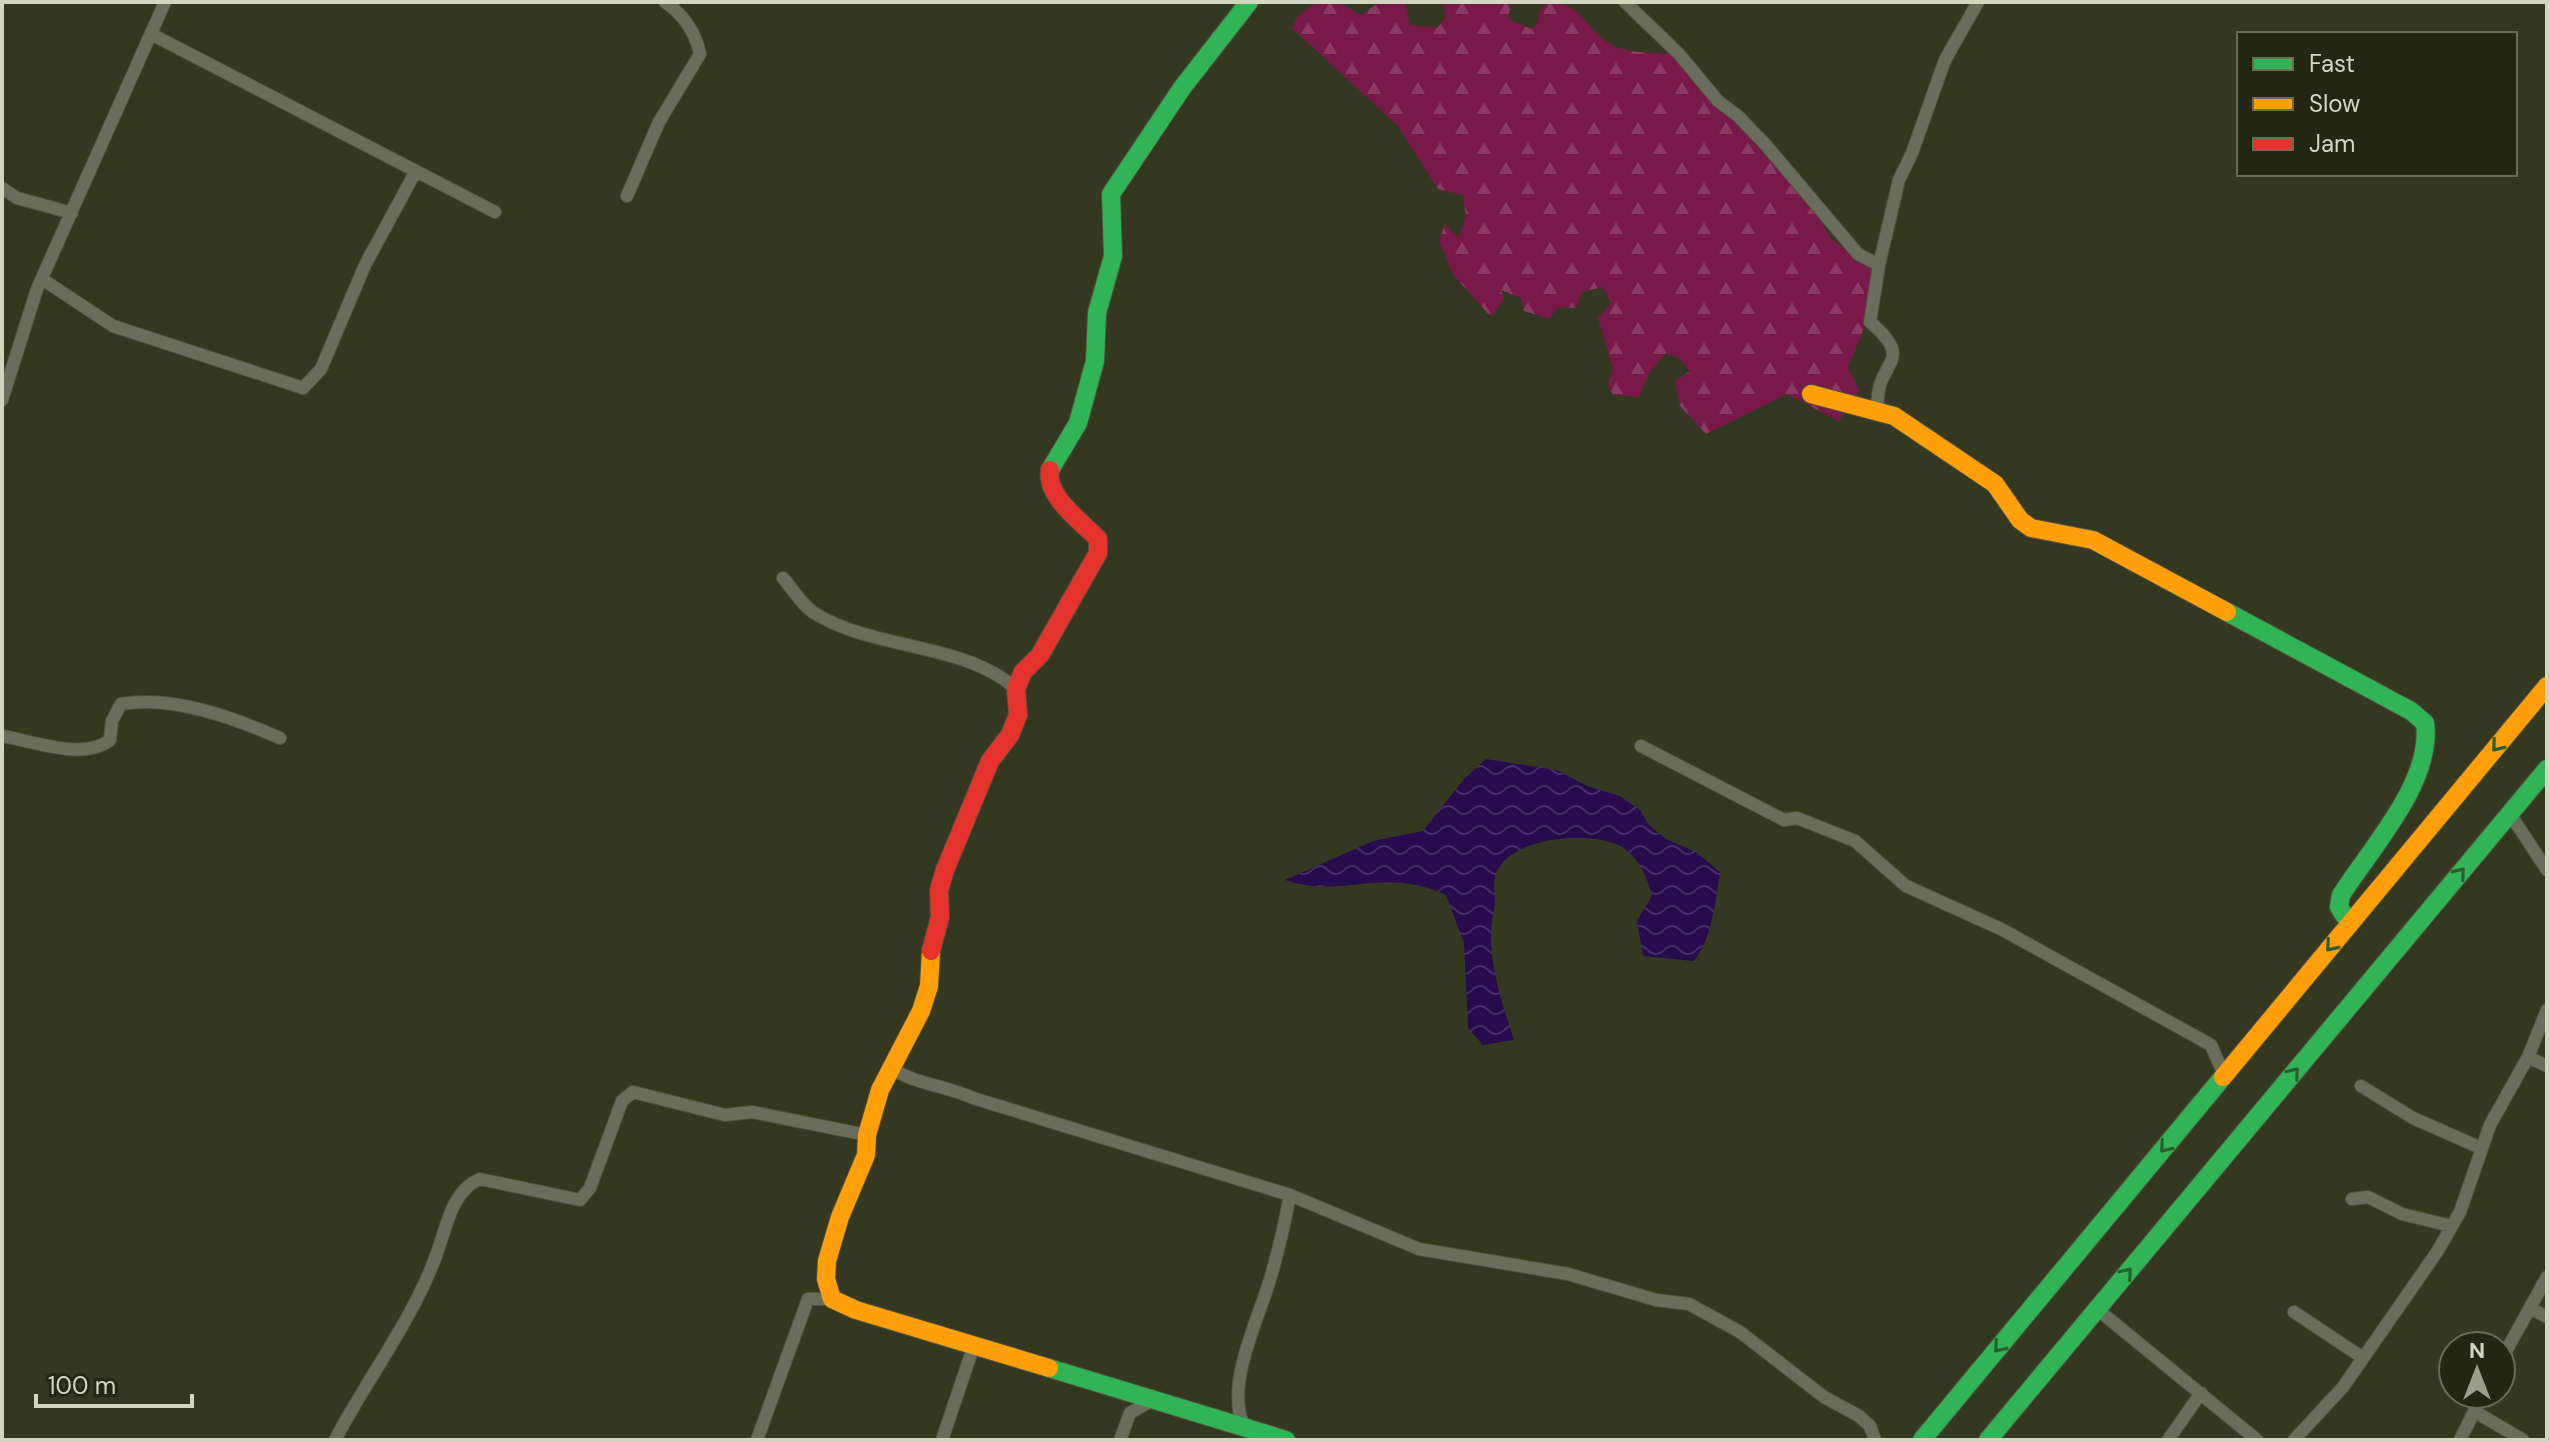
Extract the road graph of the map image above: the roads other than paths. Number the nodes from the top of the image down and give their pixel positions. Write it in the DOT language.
graph roads {
  1 [pos="165,2"];
  2 [pos="665,2"];
  3 [pos="1249,2"];
  4 [pos="1625,2"];
  5 [pos="1978,2"];
  6 [pos="151,34"];
  7 [pos="416,171"];
  8 [pos="2,188"];
  9 [pos="627,196"];
  10 [pos="495,212"];
  11 [pos="72,213"];
  12 [pos="1879,265"];
  13 [pos="42,279"];
  14 [pos="1811,394"];
  15 [pos="2,400"];
  16 [pos="1878,409"];
  17 [pos="783,578"];
  18 [pos="2547,686"];
  19 [pos="1016,689"];
  20 [pos="2,736"];
  21 [pos="280,738"];
  22 [pos="1641,746"];
  23 [pos="2547,769"];
  24 [pos="2510,814"];
  25 [pos="2547,870"];
  26 [pos="2350,924"];
  27 [pos="2547,1010"];
  28 [pos="2528,1057"];
  29 [pos="2547,1066"];
  30 [pos="894,1069"];
  31 [pos="2224,1075"];
  32 [pos="2361,1086"];
  33 [pos="867,1135"];
  34 [pos="2481,1148"];
  35 [pos="1290,1195"];
  36 [pos="2352,1199"];
  37 [pos="2451,1226"];
  38 [pos="2547,1277"];
  39 [pos="832,1299"];
  40 [pos="2530,1308"];
  41 [pos="2097,1309"];
  42 [pos="2294,1312"];
  43 [pos="2547,1317"];
  44 [pos="2517,1331"];
  45 [pos="974,1345"];
  46 [pos="2363,1358"];
  47 [pos="2201,1393"];
  48 [pos="1156,1398"];
  49 [pos="2474,1411"];
  50 [pos="1244,1426"];
  51 [pos="335,1440"];
  52 [pos="757,1440"];
  53 [pos="942,1440"];
  54 [pos="1120,1440"];
  55 [pos="1286,1440"];
  56 [pos="1875,1440"];
  57 [pos="1922,1440"];
  58 [pos="1988,1440"];
  59 [pos="2168,1440"];
  60 [pos="2257,1440"];
  61 [pos="2294,1440"];
  62 [pos="2460,1440"];
  63 [pos="2523,1440"];
  1 -- 6 [label="street"];
  2 -- 9 [label="street"];
  3 -- 19 [label="main road"];
  4 -- 12 [label="street"];
  5 -- 12 [label="street"];
  6 -- 7 [label="street"];
  6 -- 11 [label="street"];
  7 -- 10 [label="street"];
  7 -- 13 [label="street"];
  8 -- 11 [label="street"];
  11 -- 13 [label="street"];
  12 -- 16 [label="street"];
  13 -- 15 [label="street"];
  14 -- 16 [label="main road"];
  16 -- 26 [label="main road"];
  17 -- 19 [label="street"];
  18 -- 26 [label="main road, one-way"];
  19 -- 30 [label="main road"];
  20 -- 21 [label="street"];
  22 -- 31 [label="street"];
  23 -- 24 [label="main road"];
  24 -- 25 [label="street"];
  41 -- 24 [label="main road, one-way"];
  26 -- 31 [label="main road, one-way"];
  27 -- 28 [label="street"];
  28 -- 29 [label="street"];
  28 -- 34 [label="street"];
  30 -- 33 [label="main road"];
  30 -- 35 [label="street"];
  31 -- 57 [label="main road, one-way"];
  32 -- 34 [label="street"];
  33 -- 39 [label="main road"];
  33 -- 51 [label="street"];
  34 -- 37 [label="street"];
  35 -- 50 [label="street"];
  35 -- 56 [label="street"];
  36 -- 37 [label="street"];
  37 -- 46 [label="street"];
  38 -- 40 [label="street"];
  39 -- 45 [label="main road"];
  39 -- 52 [label="street"];
  40 -- 43 [label="street"];
  40 -- 44 [label="street"];
  41 -- 47 [label="street"];
  41 -- 58 [label="main road"];
  42 -- 46 [label="street"];
  45 -- 48 [label="main road"];
  45 -- 53 [label="street"];
  46 -- 61 [label="street"];
  47 -- 59 [label="street"];
  47 -- 60 [label="street"];
  48 -- 50 [label="main road"];
  48 -- 54 [label="street"];
  49 -- 62 [label="street"];
  49 -- 63 [label="street"];
  50 -- 55 [label="main road"];
}
